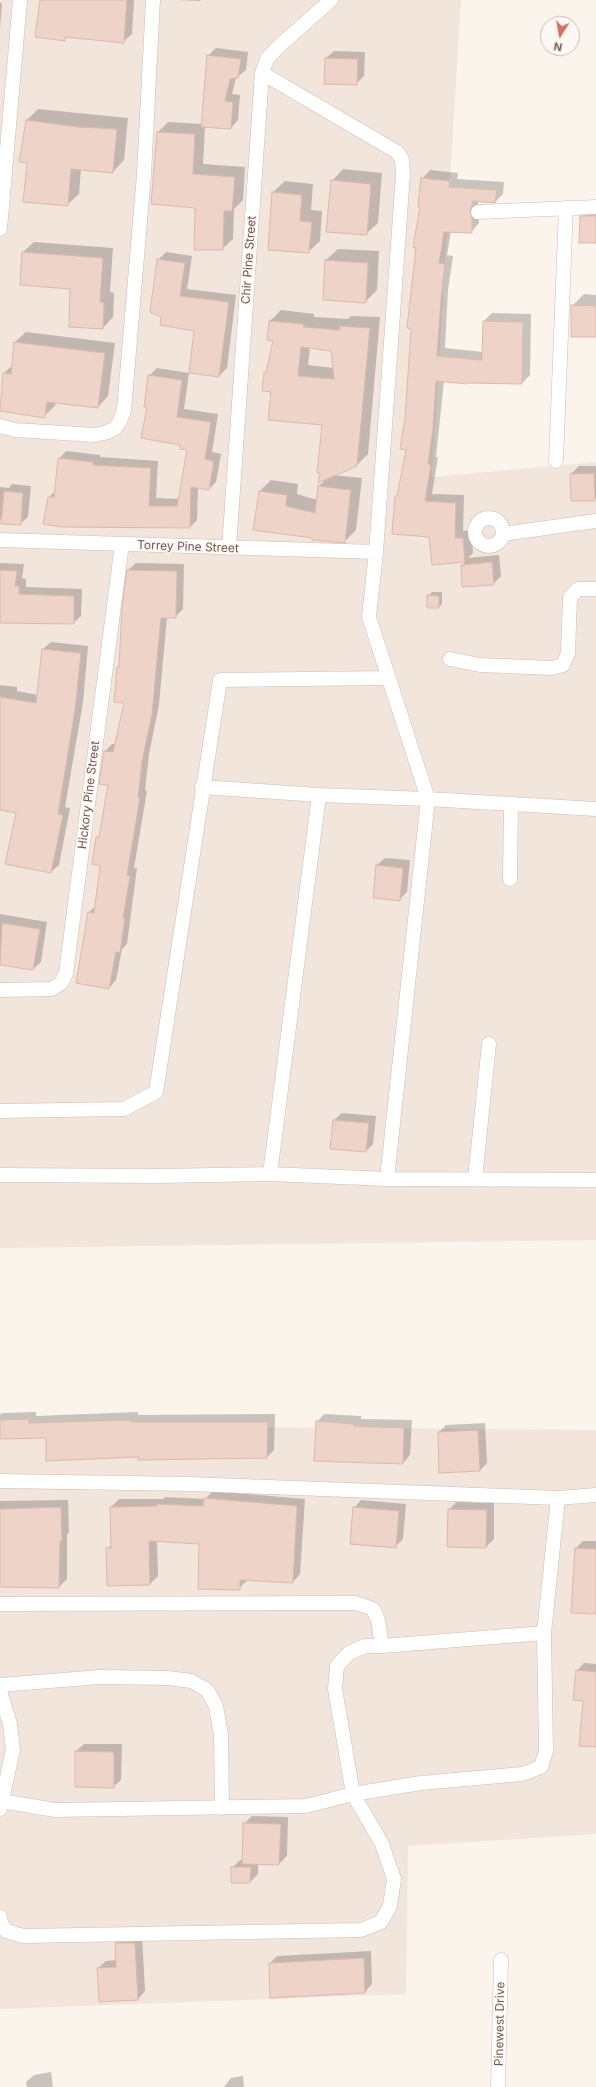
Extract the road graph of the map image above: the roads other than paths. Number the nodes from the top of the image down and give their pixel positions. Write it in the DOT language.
graph roads {
  1 [pos="20,0"];
  2 [pos="153,0"];
  3 [pos="331,0"];
  4 [pos="262,72"];
  5 [pos="596,207"];
  6 [pos="566,208"];
  7 [pos="478,212"];
  8 [pos="0,229"];
  9 [pos="0,426"];
  10 [pos="556,461"];
  11 [pos="596,521"];
  12 [pos="503,534"];
  13 [pos="0,540"];
  14 [pos="122,544"];
  15 [pos="229,548"];
  16 [pos="376,552"];
  17 [pos="596,589"];
  18 [pos="450,659"];
  19 [pos="389,678"];
  20 [pos="202,787"];
  21 [pos="319,795"];
  22 [pos="428,799"];
  23 [pos="511,804"];
  24 [pos="596,809"];
  25 [pos="510,880"];
  26 [pos="0,990"];
  27 [pos="489,1044"];
  28 [pos="0,1111"];
  29 [pos="270,1174"];
  30 [pos="0,1176"];
  31 [pos="387,1179"];
  32 [pos="475,1179"];
  33 [pos="596,1180"];
  34 [pos="0,1481"];
  35 [pos="596,1495"];
  36 [pos="558,1498"];
  37 [pos="0,1604"];
  38 [pos="544,1633"];
  39 [pos="382,1646"];
  40 [pos="0,1685"];
  41 [pos="0,1691"];
  42 [pos="353,1794"];
  43 [pos="0,1805"];
  44 [pos="222,1808"];
  45 [pos="0,1917"];
  46 [pos="501,1960"];
  47 [pos="498,2087"];
  1 -- 8 [label="street"];
  2 -- 9 [label="street"];
  3 -- 4 [label="street, Chir Pine Street"];
  4 -- 15 [label="street, Chir Pine Street"];
  4 -- 16 [label="street"];
  5 -- 6 [label="street"];
  6 -- 7 [label="street"];
  6 -- 10 [label="street"];
  11 -- 12 [label="street"];
  13 -- 14 [label="street, Torrey Pine Street"];
  14 -- 15 [label="street, Torrey Pine Street"];
  14 -- 26 [label="street, Hickory Pine Street"];
  15 -- 16 [label="street, Torrey Pine Street"];
  16 -- 19 [label="street"];
  17 -- 18 [label="street"];
  19 -- 20 [label="street"];
  19 -- 22 [label="street"];
  20 -- 21 [label="street"];
  20 -- 28 [label="street"];
  21 -- 22 [label="street"];
  21 -- 29 [label="street"];
  22 -- 23 [label="street"];
  22 -- 31 [label="street"];
  23 -- 24 [label="street"];
  23 -- 25 [label="street"];
  27 -- 32 [label="street"];
  29 -- 30 [label="street"];
  29 -- 31 [label="street"];
  31 -- 32 [label="street"];
  32 -- 33 [label="street"];
  34 -- 36 [label="street"];
  35 -- 36 [label="street"];
  36 -- 38 [label="street"];
  37 -- 39 [label="street"];
  38 -- 39 [label="street"];
  38 -- 42 [label="street"];
  39 -- 42 [label="street"];
  40 -- 44 [label="street"];
  41 -- 43 [label="street"];
  42 -- 44 [label="street"];
  42 -- 45 [label="street"];
  43 -- 44 [label="street"];
  46 -- 47 [label="street, Pinewest Drive"];
}
